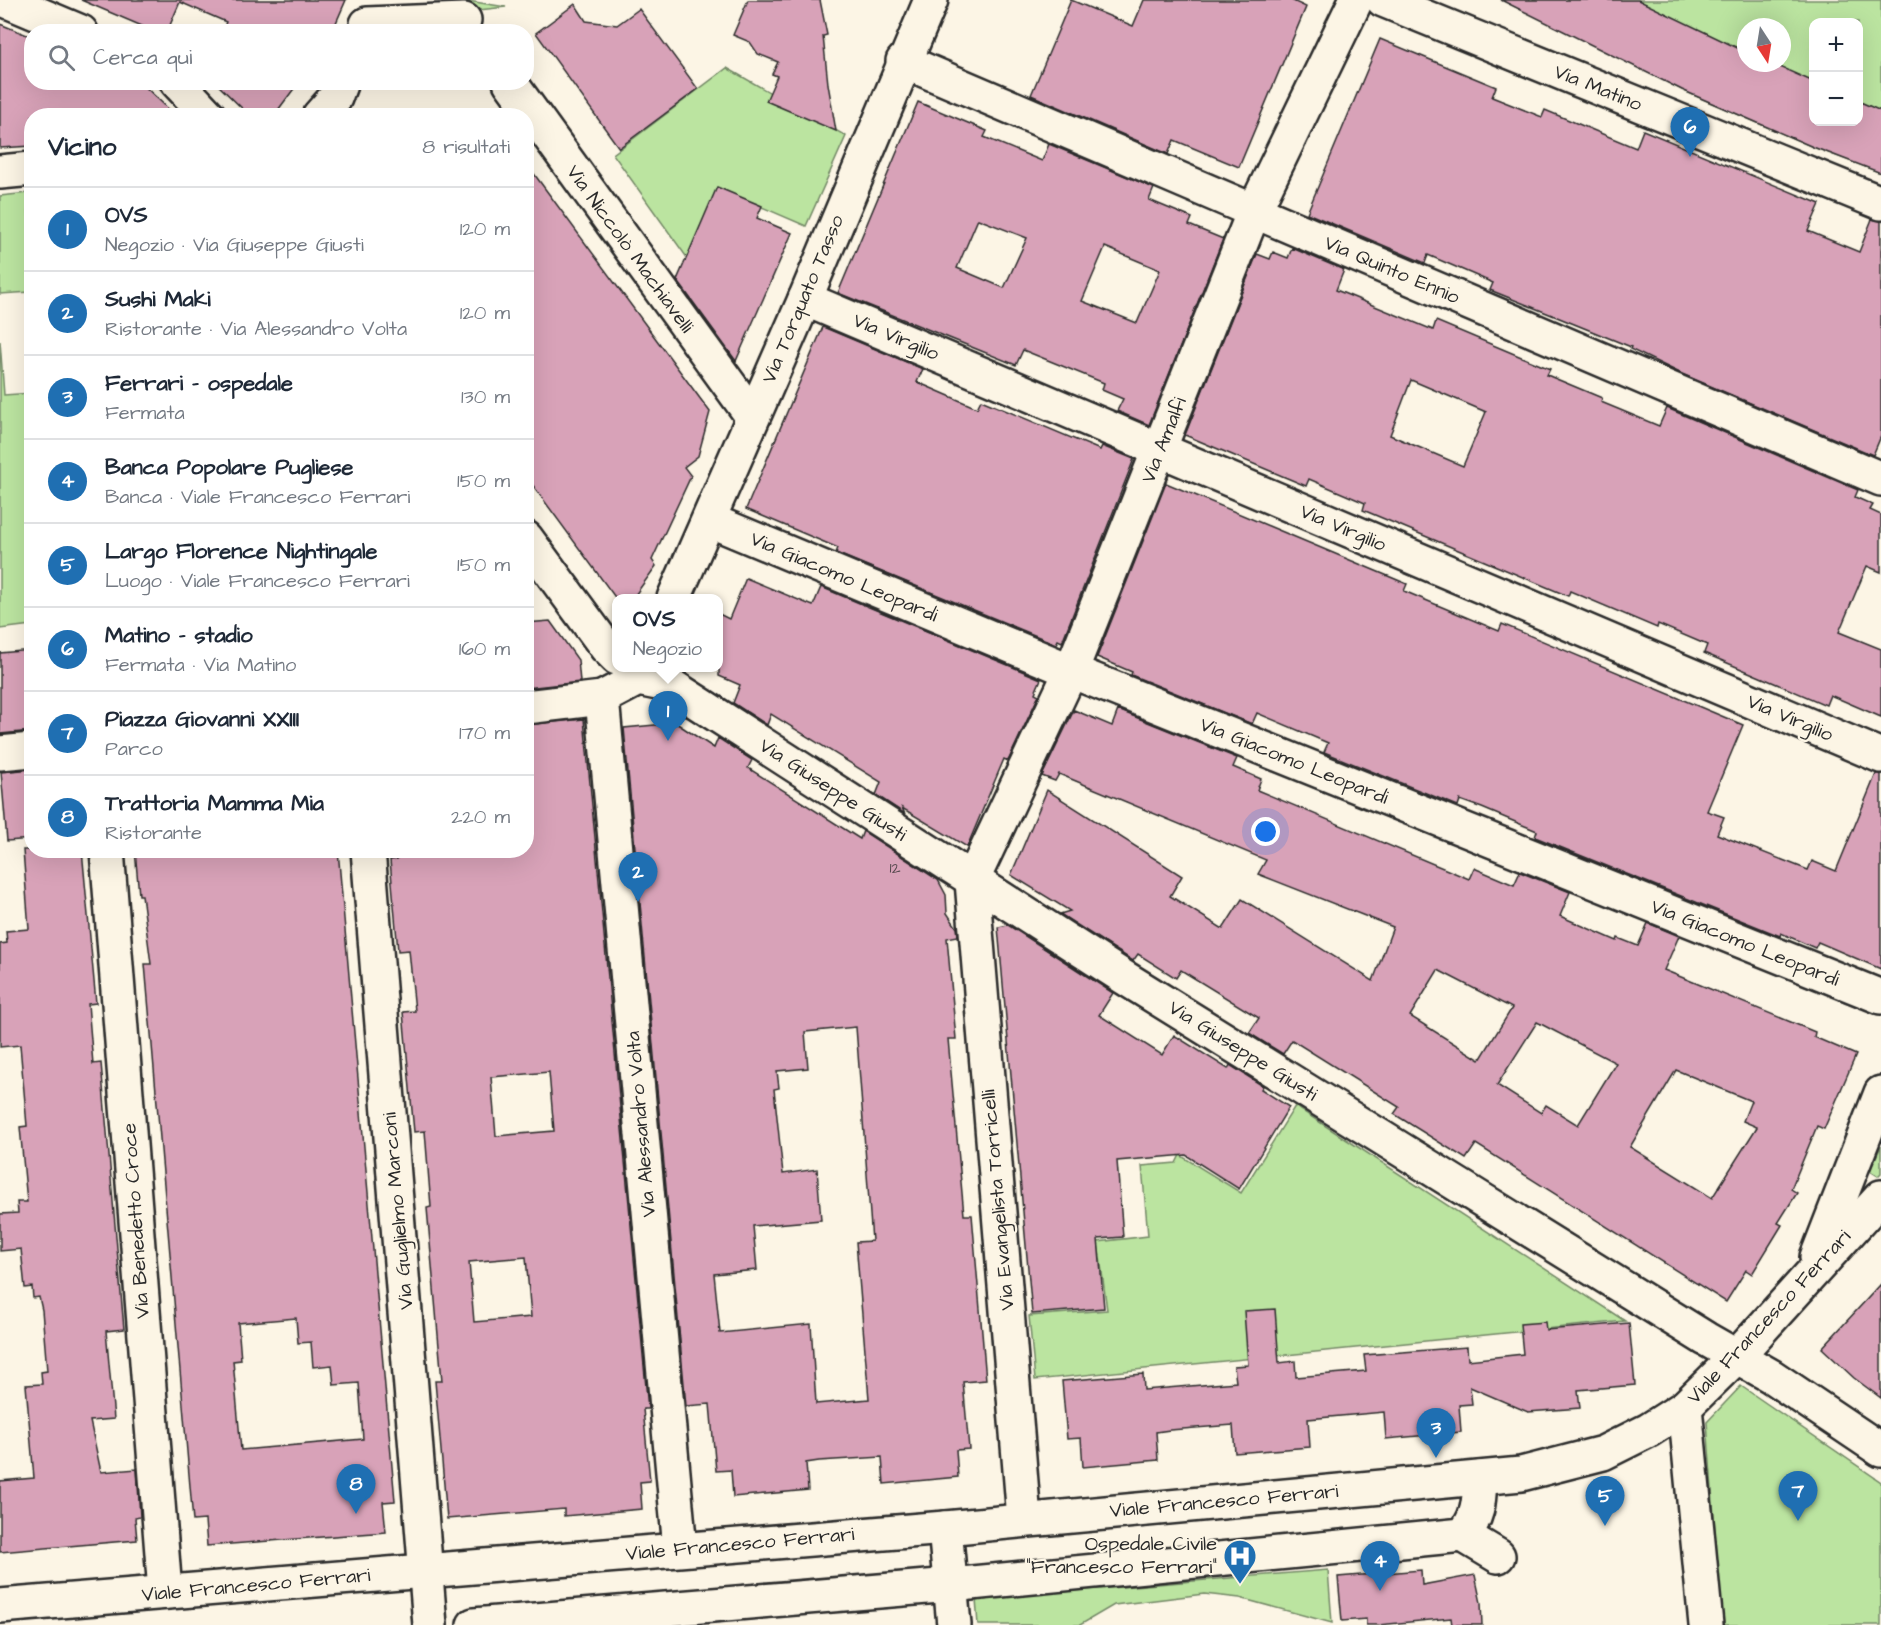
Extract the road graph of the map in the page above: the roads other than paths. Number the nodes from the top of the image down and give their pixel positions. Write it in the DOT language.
graph roads {
  1 [pos="931,0"];
  2 [pos="1356,0"];
  3 [pos="1383,0"];
  4 [pos="13,2"];
  5 [pos="462,17"];
  6 [pos="369,19"];
  7 [pos="63,24"];
  8 [pos="903,61"];
  9 [pos="185,90"];
  10 [pos="338,90"];
  11 [pos="516,90"];
  12 [pos="201,108"];
  13 [pos="326,108"];
  14 [pos="529,108"];
  15 [pos="534,115"];
  16 [pos="24,170"];
  17 [pos="0,171"];
  18 [pos="1881,203"];
  19 [pos="1254,211"];
  20 [pos="805,299"];
  21 [pos="752,416"];
  22 [pos="1160,450"];
  23 [pos="1881,479"];
  24 [pos="709,520"];
  25 [pos="534,548"];
  26 [pos="676,594"];
  27 [pos="612,644"];
  28 [pos="1071,671"];
  29 [pos="627,672"];
  30 [pos="640,672"];
  31 [pos="602,698"];
  32 [pos="534,706"];
  33 [pos="24,751"];
  34 [pos="0,753"];
  35 [pos="1881,756"];
  36 [pos="107,858"];
  37 [pos="369,858"];
  38 [pos="972,881"];
  39 [pos="1881,998"];
  40 [pos="1881,1094"];
  41 [pos="1881,1197"];
  42 [pos="1810,1274"];
  43 [pos="1737,1356"];
  44 [pos="1685,1407"];
  45 [pos="1881,1450"];
  46 [pos="1480,1478"];
  47 [pos="1024,1519"];
  48 [pos="945,1528"];
  49 [pos="1463,1535"];
  50 [pos="680,1549"];
  51 [pos="1498,1556"];
  52 [pos="427,1571"];
  53 [pos="951,1585"];
  54 [pos="165,1592"];
  55 [pos="0,1606"];
  56 [pos="430,1625"];
  57 [pos="474,1625"];
  58 [pos="954,1625"];
  59 [pos="1706,1625"];
  1 -- 8 [label="street, Via Torquato Tasso"];
  2 -- 19 [label="street, Via Amalfi"];
  3 -- 18 [label="street, Via Matino"];
  4 -- 7 [label="street"];
  5 -- 6 [label="street"];
  8 -- 19 [label="street, Via Quinto Ennio"];
  8 -- 20 [label="street, Via Torquato Tasso"];
  9 -- 12 [label="street"];
  10 -- 13 [label="street"];
  11 -- 14 [label="street, Via Niccolò Machiavelli"];
  15 -- 21 [label="street, Via Niccolò Machiavelli"];
  16 -- 17 [label="street"];
  19 -- 22 [label="street, Via Amalfi"];
  19 -- 23 [label="street, Via Quinto Ennio"];
  20 -- 21 [label="street, Via Torquato Tasso"];
  20 -- 22 [label="street, Via Virgilio"];
  21 -- 24 [label="street, Via Torquato Tasso"];
  22 -- 28 [label="street, Via Amalfi"];
  22 -- 35 [label="street, Via Virgilio"];
  24 -- 26 [label="street, Via Torquato Tasso"];
  24 -- 28 [label="street, Via Giacomo Leopardi"];
  25 -- 27 [label="street"];
  28 -- 38 [label="street, Via Amalfi"];
  28 -- 39 [label="street, Via Giacomo Leopardi"];
  29 -- 31 [label="street"];
  30 -- 38 [label="street, Via Giuseppe Giusti"];
  31 -- 32 [label="street"];
  31 -- 50 [label="street, Via Alessandro Volta"];
  33 -- 34 [label="street"];
  36 -- 54 [label="street, Via Benedetto Croce"];
  37 -- 52 [label="street, Via Guglielmo Marconi"];
  38 -- 43 [label="street, Via Giuseppe Giusti"];
  38 -- 47 [label="street, Via Evangelista Torricelli"];
  40 -- 42 [label="street"];
  41 -- 42 [label="street, Viale Francesco Ferrari"];
  42 -- 43 [label="street, Viale Francesco Ferrari"];
  43 -- 44 [label="street, Viale Francesco Ferrari"];
  43 -- 45 [label="street, Via Giuseppe Giusti"];
  44 -- 46 [label="street, Viale Francesco Ferrari"];
  44 -- 59 [label="street"];
  46 -- 47 [label="street, Viale Francesco Ferrari"];
  46 -- 49 [label="street"];
  47 -- 48 [label="street, Viale Francesco Ferrari"];
  48 -- 50 [label="street, Viale Francesco Ferrari"];
  48 -- 53 [label="street"];
  49 -- 51 [label="street"];
  49 -- 53 [label="street"];
  50 -- 52 [label="street, Viale Francesco Ferrari"];
  52 -- 54 [label="street, Viale Francesco Ferrari"];
  52 -- 56 [label="street, Via Guglielmo Marconi"];
  53 -- 57 [label="street"];
  53 -- 58 [label="street"];
  54 -- 55 [label="street, Viale Francesco Ferrari"];
}
